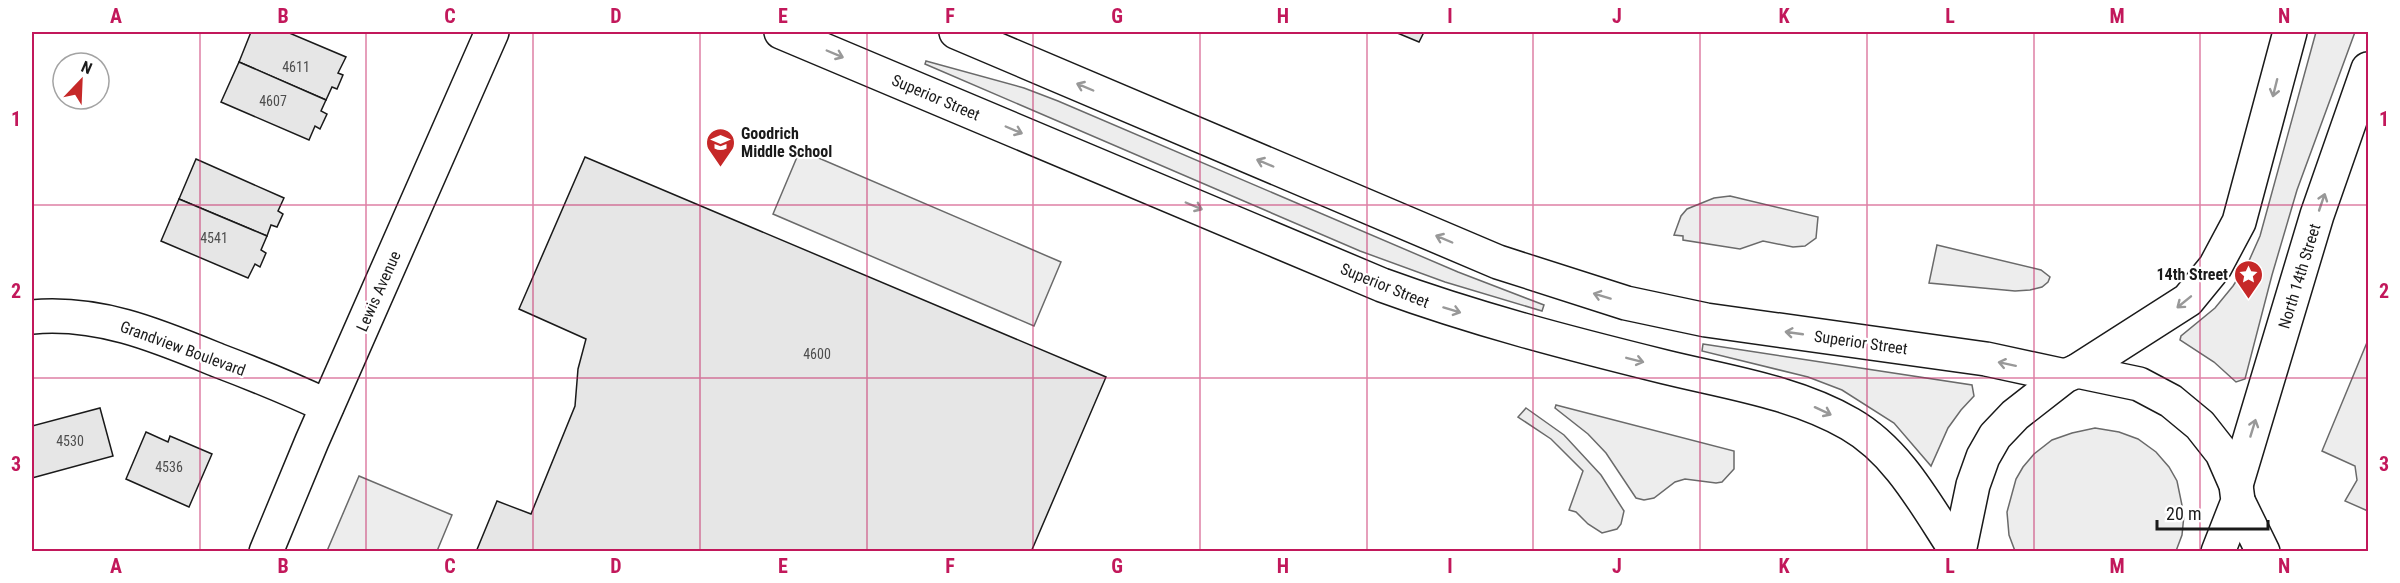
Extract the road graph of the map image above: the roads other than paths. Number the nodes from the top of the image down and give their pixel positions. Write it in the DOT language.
graph roads {
  1 [pos="492,32"];
  2 [pos="781,32"];
  3 [pos="956,32"];
  4 [pos="2290,32"];
  5 [pos="2368,69"];
  6 [pos="32,317"];
  7 [pos="2071,374"];
  8 [pos="327,406"];
  9 [pos="2237,493"];
  10 [pos="266,552"];
  11 [pos="1958,552"];
  12 [pos="2218,552"];
  13 [pos="2262,552"];
  1 -- 8 [label="main road, Lewis Avenue"];
  2 -- 11 [label="main road, Superior Street, one-way"];
  7 -- 3 [label="main road, Superior Street, one-way"];
  4 -- 7 [label="main road, one-way"];
  9 -- 5 [label="main road, North 14th Street, one-way"];
  6 -- 8 [label="main road, Grandview Boulevard"];
  7 -- 9 [label="main road, Superior Street"];
  7 -- 11 [label="main road"];
  8 -- 10 [label="main road, Lewis Avenue"];
  9 -- 12 [label="main road, North 14th Street"];
  9 -- 13 [label="main road"];
}
